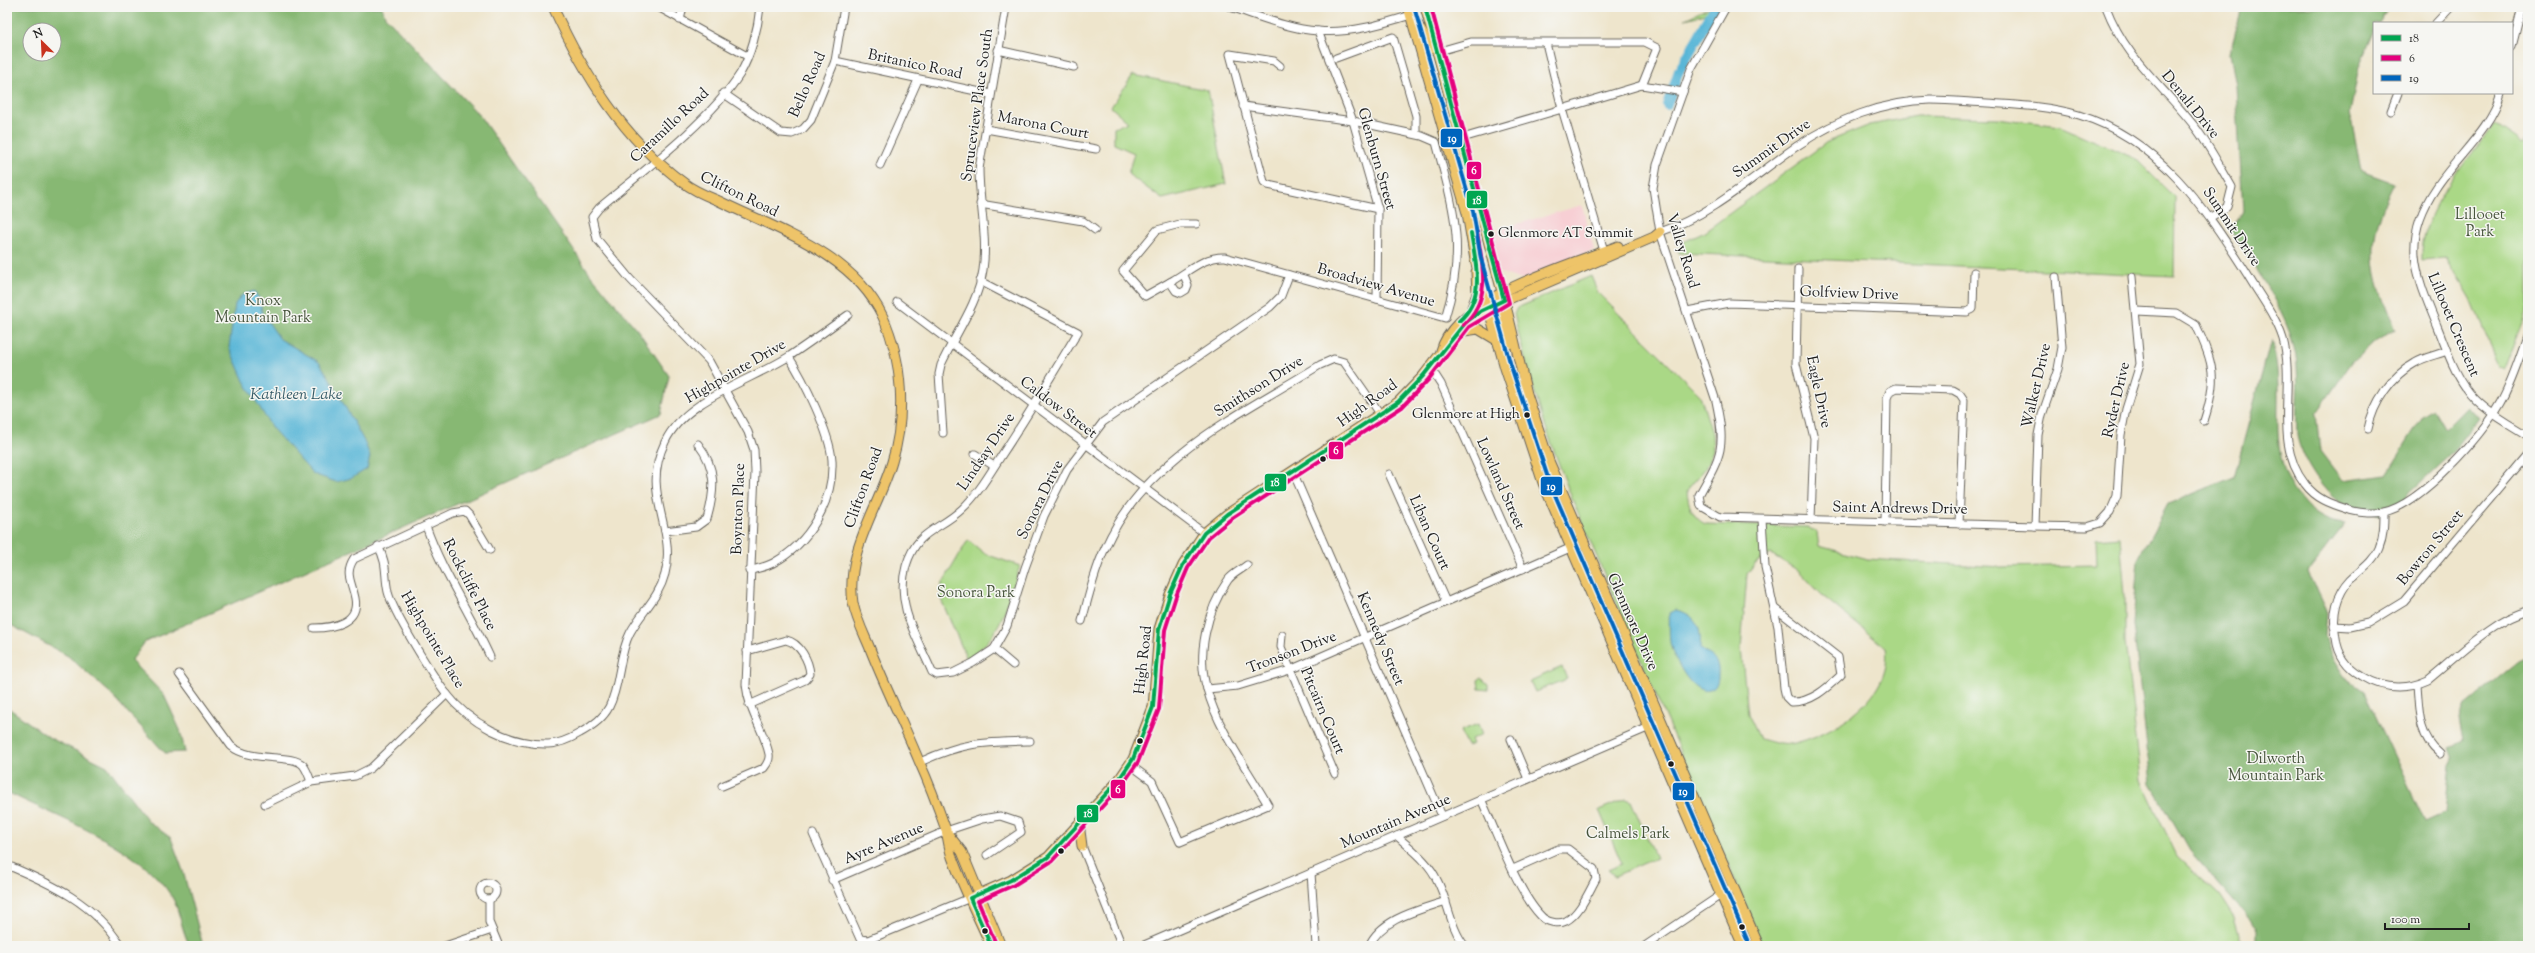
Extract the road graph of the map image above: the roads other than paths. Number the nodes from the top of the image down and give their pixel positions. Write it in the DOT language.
graph roads {
  1 [pos="553,7"];
  2 [pos="658,7"];
  3 [pos="683,7"];
  4 [pos="760,7"];
  5 [pos="844,7"];
  6 [pos="1006,7"];
  7 [pos="1230,7"];
  8 [pos="1425,7"];
  9 [pos="1726,7"];
  10 [pos="2106,7"];
  11 [pos="2451,7"];
  12 [pos="2522,7"];
  13 [pos="1410,11"];
  14 [pos="680,20"];
  15 [pos="2437,22"];
  16 [pos="1318,31"];
  17 [pos="1546,43"];
  18 [pos="2513,43"];
  19 [pos="998,50"];
  20 [pos="1436,52"];
  21 [pos="747,56"];
  22 [pos="1336,58"];
  23 [pos="835,61"];
  24 [pos="1280,66"];
  25 [pos="1074,68"];
  26 [pos="1441,72"];
  27 [pos="918,80"];
  28 [pos="1642,85"];
  29 [pos="1683,92"];
  30 [pos="723,93"];
  31 [pos="990,94"];
  32 [pos="2398,94"];
  33 [pos="2501,94"];
  34 [pos="1243,106"];
  35 [pos="1562,109"];
  36 [pos="2391,111"];
  37 [pos="1352,121"];
  38 [pos="986,129"];
  39 [pos="1419,135"];
  40 [pos="1459,139"];
  41 [pos="1096,149"];
  42 [pos="655,160"];
  43 [pos="880,165"];
  44 [pos="980,204"];
  45 [pos="599,208"];
  46 [pos="1378,209"];
  47 [pos="1467,213"];
  48 [pos="2211,217"];
  49 [pos="1196,224"];
  50 [pos="1095,230"];
  51 [pos="1660,232"];
  52 [pos="1604,251"];
  53 [pos="1475,260"];
  54 [pos="1798,268"];
  55 [pos="1495,271"];
  56 [pos="1974,272"];
  57 [pos="1184,275"];
  58 [pos="1289,275"];
  59 [pos="2056,277"];
  60 [pos="2132,277"];
  61 [pos="980,281"];
  62 [pos="1170,282"];
  63 [pos="1524,288"];
  64 [pos="1377,299"];
  65 [pos="1495,300"];
  66 [pos="897,302"];
  67 [pos="1798,306"];
  68 [pos="1471,310"];
  69 [pos="1687,311"];
  70 [pos="2137,311"];
  71 [pos="1508,314"];
  72 [pos="848,315"];
  73 [pos="1456,333"];
  74 [pos="2528,333"];
  75 [pos="1498,342"];
  76 [pos="951,344"];
  77 [pos="1441,351"];
  78 [pos="2447,351"];
  79 [pos="789,357"];
  80 [pos="1430,367"];
  81 [pos="726,391"];
  82 [pos="1527,394"];
  83 [pos="1033,407"];
  84 [pos="2493,413"];
  85 [pos="1381,414"];
  86 [pos="2204,421"];
  87 [pos="2368,430"];
  88 [pos="944,433"];
  89 [pos="2528,436"];
  90 [pos="698,444"];
  91 [pos="1085,446"];
  92 [pos="975,454"];
  93 [pos="2528,454"];
  94 [pos="994,466"];
  95 [pos="1293,472"];
  96 [pos="1389,474"];
  97 [pos="1142,489"];
  98 [pos="1701,506"];
  99 [pos="2384,512"];
  100 [pos="1762,519"];
  101 [pos="1811,520"];
  102 [pos="1885,522"];
  103 [pos="2100,522"];
  104 [pos="1959,524"];
  105 [pos="426,526"];
  106 [pos="2035,526"];
  107 [pos="666,531"];
  108 [pos="1204,533"];
  109 [pos="378,546"];
  110 [pos="1570,548"];
  111 [pos="490,550"];
  112 [pos="1247,565"];
  113 [pos="1523,569"];
  114 [pos="749,571"];
  115 [pos="1446,602"];
  116 [pos="1775,608"];
  117 [pos="2528,611"];
  118 [pos="1082,621"];
  119 [pos="2334,626"];
  120 [pos="314,628"];
  121 [pos="1282,635"];
  122 [pos="1366,637"];
  123 [pos="625,646"];
  124 [pos="994,649"];
  125 [pos="746,651"];
  126 [pos="490,657"];
  127 [pos="1013,665"];
  128 [pos="1290,670"];
  129 [pos="179,674"];
  130 [pos="937,674"];
  131 [pos="2417,685"];
  132 [pos="1207,689"];
  133 [pos="447,694"];
  134 [pos="749,705"];
  135 [pos="1661,722"];
  136 [pos="1649,727"];
  137 [pos="1511,739"];
  138 [pos="1030,741"];
  139 [pos="2440,754"];
  140 [pos="920,762"];
  141 [pos="1129,764"];
  142 [pos="1335,774"];
  143 [pos="1528,780"];
  144 [pos="311,782"];
  145 [pos="722,786"];
  146 [pos="1693,791"];
  147 [pos="1481,800"];
  148 [pos="265,804"];
  149 [pos="1442,816"];
  150 [pos="1083,821"];
  151 [pos="946,831"];
  152 [pos="813,834"];
  153 [pos="1397,836"];
  154 [pos="1082,846"];
  155 [pos="987,855"];
  156 [pos="7,865"];
  157 [pos="1513,869"];
  158 [pos="1311,873"];
  159 [pos="832,880"];
  160 [pos="1734,886"];
  161 [pos="980,894"];
  162 [pos="1720,895"];
  163 [pos="970,898"];
  164 [pos="489,899"];
  165 [pos="1446,901"];
  166 [pos="492,930"];
  167 [pos="121,946"];
  168 [pos="445,946"];
  169 [pos="499,946"];
  170 [pos="991,946"];
  171 [pos="1001,946"];
  172 [pos="1122,946"];
  173 [pos="1142,946"];
  174 [pos="1316,946"];
  175 [pos="1369,946"];
  176 [pos="1465,946"];
  177 [pos="1645,946"];
  178 [pos="1743,946"];
  179 [pos="1758,946"];
  1 -- 42 [label="main road, Clifton Road"];
  2 -- 14 [label="street"];
  3 -- 14 [label="street"];
  4 -- 21 [label="street, Caramillo Road"];
  5 -- 23 [label="street, Bello Road"];
  6 -- 19 [label="street, Spruceview Place South"];
  7 -- 16 [label="street"];
  8 -- 20 [label="main road"];
  9 -- 29 [label="street, Valley Road"];
  10 -- 48 [label="street, Denali Drive"];
  11 -- 15 [label="street"];
  12 -- 18 [label="street"];
  13 -- 16 [label="street"];
  13 -- 26 [label="main road"];
  13 -- 47 [label="main road"];
  14 -- 21 [label="street"];
  16 -- 37 [label="street, Glenburn Street"];
  17 -- 20 [label="street"];
  17 -- 28 [label="street"];
  17 -- 35 [label="street"];
  19 -- 25 [label="street"];
  19 -- 31 [label="street, Spruceview Place South"];
  20 -- 26 [label="main road"];
  21 -- 30 [label="street, Caramillo Road"];
  22 -- 39 [label="street"];
  23 -- 27 [label="street, Britanico Road"];
  23 -- 30 [label="street, Bello Road"];
  24 -- 34 [label="street"];
  26 -- 40 [label="main road"];
  27 -- 31 [label="street, Britanico Road"];
  27 -- 43 [label="street"];
  28 -- 29 [label="street"];
  28 -- 35 [label="street"];
  29 -- 51 [label="street, Valley Road"];
  30 -- 42 [label="street, Caramillo Road"];
  31 -- 38 [label="street, Spruceview Place South"];
  32 -- 36 [label="street"];
  33 -- 78 [label="street, Lillooet Crescent"];
  34 -- 37 [label="street"];
  34 -- 46 [label="street"];
  35 -- 40 [label="street"];
  35 -- 52 [label="street"];
  37 -- 39 [label="street"];
  37 -- 46 [label="street, Glenburn Street"];
  38 -- 41 [label="street, Marona Court"];
  38 -- 44 [label="street, Spruceview Place South"];
  39 -- 64 [label="street, Broadview Avenue"];
  40 -- 55 [label="main road"];
  42 -- 45 [label="street, Caramillo Road"];
  42 -- 140 [label="main road, Clifton Road"];
  44 -- 50 [label="street"];
  44 -- 61 [label="street, Spruceview Place South"];
  45 -- 81 [label="street, Boynton Place"];
  46 -- 64 [label="street, Glenburn Street"];
  47 -- 53 [label="main road"];
  47 -- 65 [label="main road"];
  48 -- 51 [label="street, Summit Drive"];
  48 -- 99 [label="street, Summit Drive"];
  49 -- 62 [label="street, Broadview Avenue"];
  51 -- 52 [label="main road, Summit Drive"];
  51 -- 63 [label="main road, Summit Drive"];
  51 -- 69 [label="street, Valley Road"];
  52 -- 63 [label="main road, Summit Drive"];
  53 -- 65 [label="main road"];
  53 -- 68 [label="main road"];
  54 -- 67 [label="street, Eagle Drive"];
  55 -- 63 [label="main road"];
  55 -- 65 [label="main road"];
  56 -- 67 [label="street, Golfview Drive"];
  57 -- 58 [label="street, Broadview Avenue"];
  57 -- 62 [label="street, Broadview Avenue"];
  57 -- 62 [label="street"];
  58 -- 64 [label="street, Broadview Avenue"];
  58 -- 91 [label="street, Sonora Drive"];
  59 -- 106 [label="street, Walker Drive"];
  60 -- 70 [label="street, Ryder Drive"];
  61 -- 76 [label="street, Spruceview Place South"];
  61 -- 83 [label="street, Lindsay Drive"];
  63 -- 65 [label="main road, Summit Drive"];
  63 -- 71 [label="main road"];
  65 -- 68 [label="main road, High Road"];
  65 -- 71 [label="main road, Glenmore Drive"];
  65 -- 73 [label="main road, High Road"];
  65 -- 75 [label="main road, Glenmore Drive"];
  65 -- 82 [label="main road"];
  66 -- 76 [label="street, Caldow Street"];
  67 -- 69 [label="street, Golfview Drive"];
  67 -- 101 [label="street, Eagle Drive"];
  68 -- 77 [label="main road, High Road"];
  69 -- 98 [label="street, Valley Road"];
  70 -- 86 [label="street"];
  70 -- 103 [label="street, Ryder Drive"];
  71 -- 82 [label="main road, Glenmore Drive"];
  72 -- 79 [label="street, Highpointe Drive"];
  73 -- 75 [label="main road"];
  73 -- 77 [label="main road, High Road"];
  74 -- 84 [label="street, Summit Drive"];
  75 -- 110 [label="main road, Glenmore Drive"];
  76 -- 83 [label="street, Caldow Street"];
  76 -- 88 [label="street, Spruceview Place South"];
  77 -- 80 [label="main road, High Road"];
  78 -- 84 [label="street, Lillooet Crescent"];
  78 -- 87 [label="street"];
  79 -- 81 [label="street, Highpointe Drive"];
  79 -- 114 [label="street"];
  80 -- 85 [label="main road, High Road"];
  80 -- 113 [label="street, Lowland Street"];
  81 -- 107 [label="street, Highpointe Drive"];
  81 -- 114 [label="street, Boynton Place"];
  82 -- 135 [label="main road, Glenmore Drive"];
  83 -- 91 [label="street, Caldow Street"];
  83 -- 94 [label="street, Lindsay Drive"];
  84 -- 89 [label="street, Lillooet Crescent"];
  84 -- 99 [label="street, Summit Drive"];
  85 -- 95 [label="main road, High Road"];
  85 -- 97 [label="street, Smithson Drive"];
  90 -- 107 [label="street"];
  91 -- 97 [label="street, Caldow Street"];
  91 -- 124 [label="street, Sonora Drive"];
  92 -- 94 [label="street"];
  93 -- 119 [label="street, Bowron Street"];
  94 -- 130 [label="street, Lindsay Drive"];
  95 -- 108 [label="main road, High Road"];
  95 -- 122 [label="street, Kennedy Street"];
  96 -- 115 [label="street, Liban Court"];
  97 -- 108 [label="street, Caldow Street"];
  97 -- 118 [label="street, Smithson Drive"];
  98 -- 100 [label="street, Saint Andrews Drive"];
  99 -- 119 [label="street"];
  100 -- 101 [label="street, Saint Andrews Drive"];
  100 -- 116 [label="street"];
  101 -- 102 [label="street, Saint Andrews Drive"];
  102 -- 104 [label="street, Saint Andrews Drive"];
  102 -- 104 [label="street"];
  103 -- 106 [label="street, Saint Andrews Drive"];
  104 -- 106 [label="street, Saint Andrews Drive"];
  105 -- 109 [label="street"];
  105 -- 111 [label="street"];
  105 -- 126 [label="street, Rockcliffe Place"];
  107 -- 123 [label="street, Highpointe Drive"];
  108 -- 141 [label="main road, High Road"];
  109 -- 120 [label="street"];
  109 -- 133 [label="street, Highpointe Place"];
  110 -- 113 [label="street, Tronson Drive"];
  110 -- 136 [label="main road, Glenmore Drive"];
  112 -- 132 [label="street"];
  113 -- 115 [label="street, Tronson Drive"];
  114 -- 125 [label="street, Boynton Place"];
  115 -- 122 [label="street, Tronson Drive"];
  116 -- 116 [label="street"];
  117 -- 131 [label="street"];
  119 -- 131 [label="street"];
  121 -- 128 [label="street, Pitcairn Court"];
  122 -- 128 [label="street, Tronson Drive"];
  122 -- 149 [label="street, Kennedy Street"];
  123 -- 133 [label="street, Highpointe Place"];
  124 -- 127 [label="street"];
  124 -- 130 [label="street, Sonora Drive"];
  125 -- 134 [label="street, Boynton Place"];
  125 -- 134 [label="street"];
  128 -- 132 [label="street, Tronson Drive"];
  128 -- 142 [label="street, Pitcairn Court"];
  129 -- 144 [label="street"];
  131 -- 139 [label="street"];
  132 -- 141 [label="street"];
  133 -- 144 [label="street"];
  134 -- 145 [label="street, Boynton Place"];
  135 -- 136 [label="street, Mountain Avenue"];
  135 -- 146 [label="main road, Glenmore Drive"];
  136 -- 143 [label="street, Mountain Avenue"];
  136 -- 146 [label="main road"];
  136 -- 162 [label="main road, Glenmore Drive"];
  137 -- 143 [label="street"];
  138 -- 140 [label="street"];
  140 -- 151 [label="main road, Clifton Road"];
  141 -- 150 [label="main road, High Road"];
  143 -- 147 [label="street, Mountain Avenue"];
  144 -- 148 [label="street"];
  146 -- 160 [label="main road, Glenmore Drive"];
  147 -- 149 [label="street, Mountain Avenue"];
  147 -- 157 [label="street"];
  149 -- 153 [label="street, Mountain Avenue"];
  150 -- 154 [label="main road"];
  150 -- 161 [label="main road, High Road"];
  151 -- 155 [label="street, Ayre Avenue"];
  151 -- 159 [label="street, Ayre Avenue"];
  151 -- 161 [label="main road, Clifton Road"];
  151 -- 163 [label="main road, Clifton Road"];
  152 -- 159 [label="street"];
  153 -- 158 [label="street, Mountain Avenue"];
  153 -- 165 [label="street"];
  154 -- 172 [label="street"];
  156 -- 167 [label="street"];
  157 -- 157 [label="street"];
  158 -- 173 [label="street, Mountain Avenue"];
  158 -- 174 [label="street"];
  159 -- 163 [label="street"];
  160 -- 162 [label="street"];
  160 -- 179 [label="main road, Glenmore Drive"];
  161 -- 163 [label="main road, High Road"];
  161 -- 171 [label="main road, Clifton Road"];
  162 -- 177 [label="street"];
  162 -- 178 [label="main road, Glenmore Drive"];
  162 -- 179 [label="main road"];
  163 -- 170 [label="main road, Clifton Road"];
  164 -- 166 [label="street"];
  165 -- 175 [label="street"];
  165 -- 176 [label="street"];
  166 -- 168 [label="street"];
  166 -- 169 [label="street"];
}
